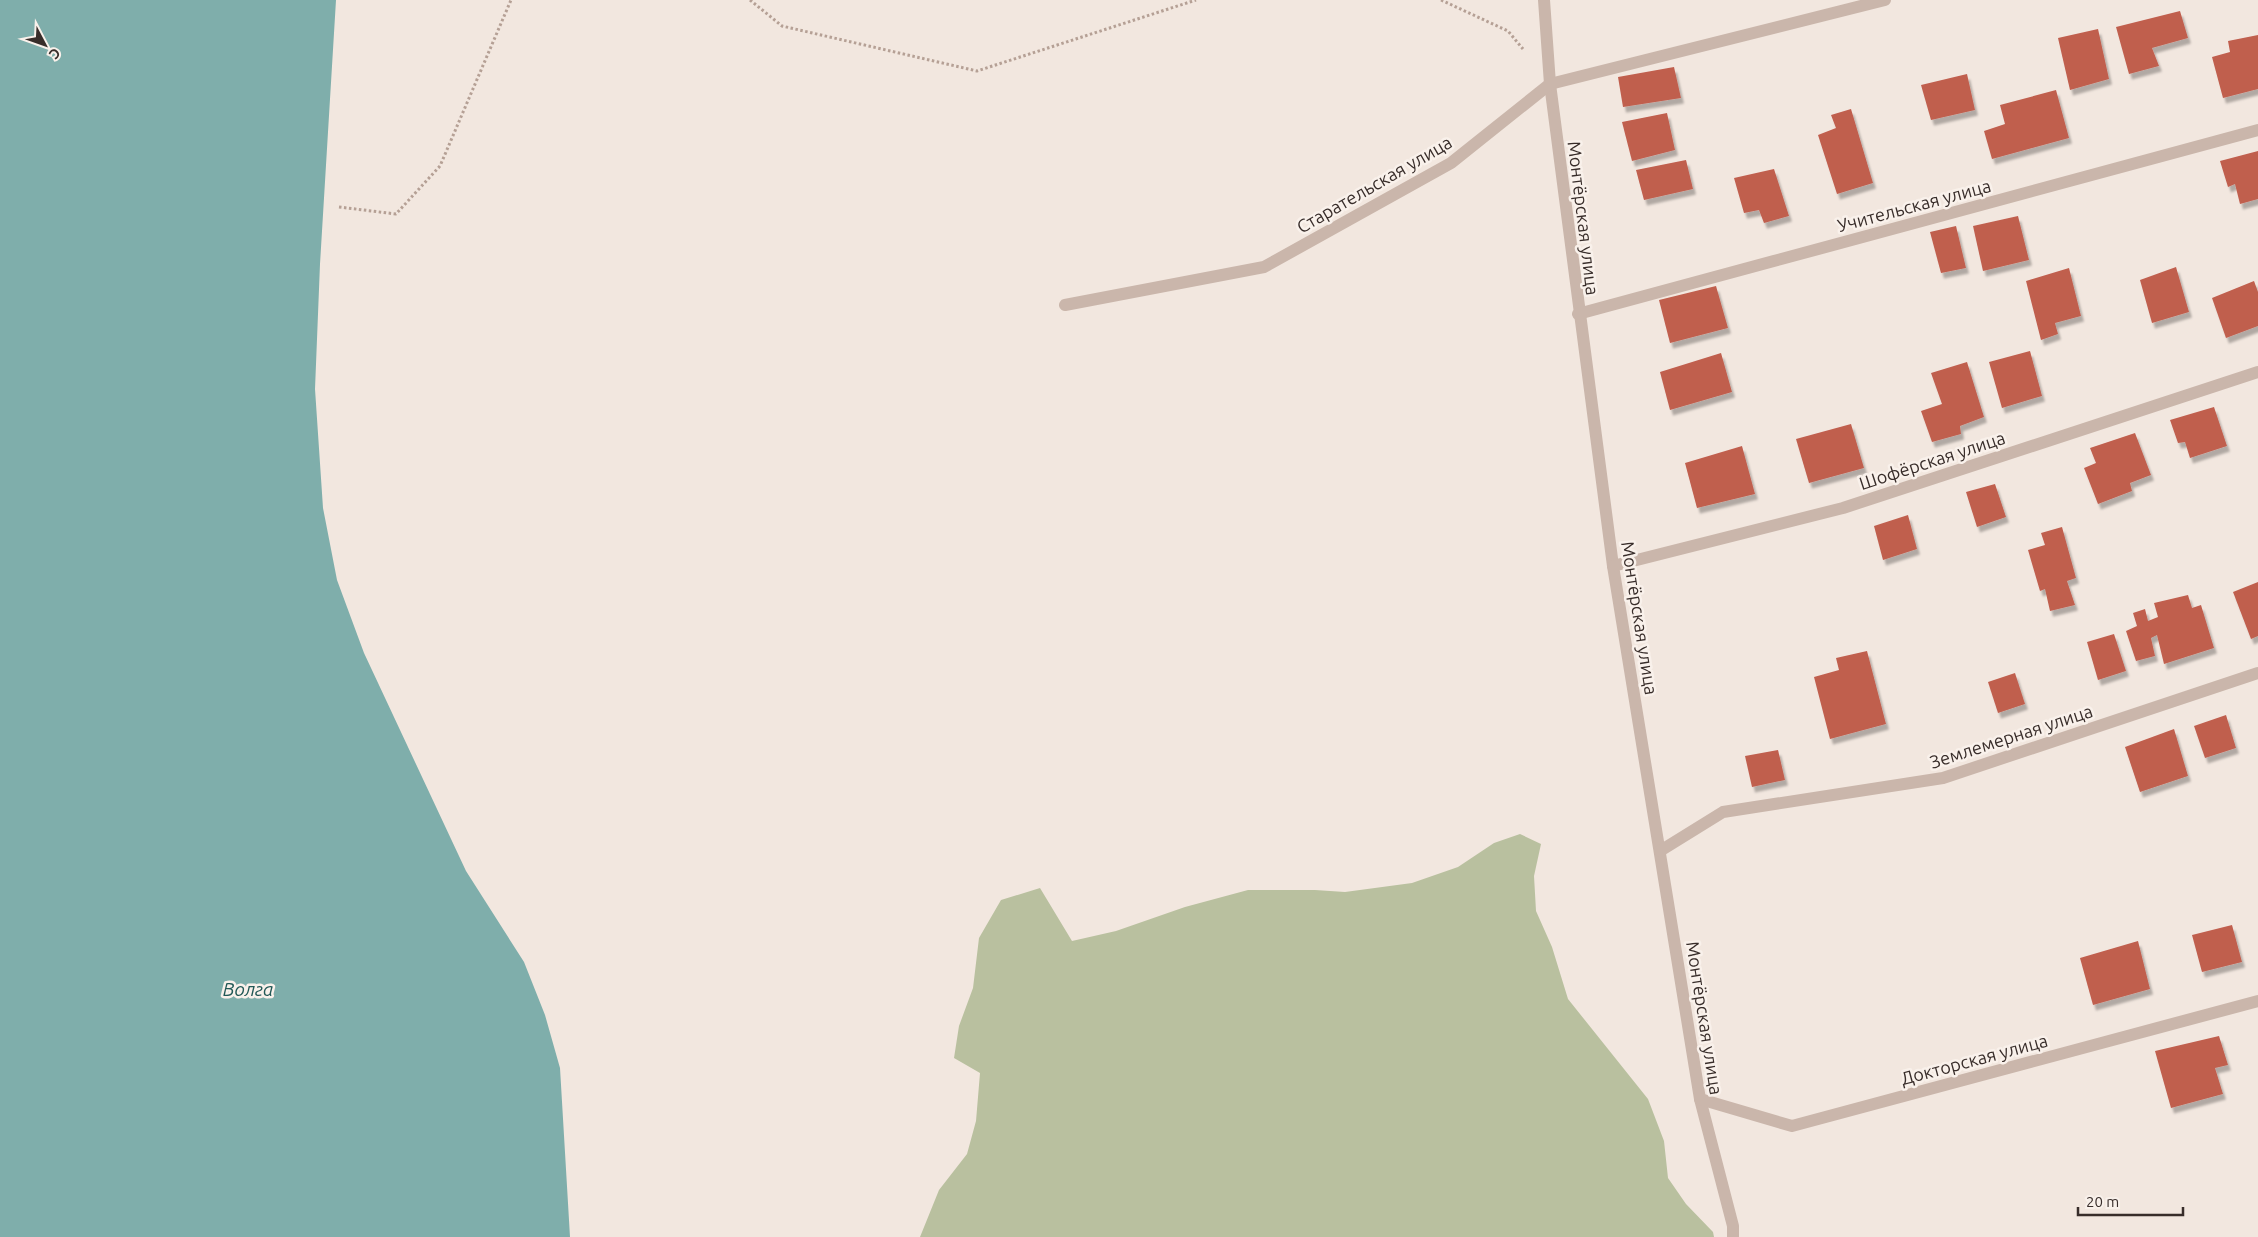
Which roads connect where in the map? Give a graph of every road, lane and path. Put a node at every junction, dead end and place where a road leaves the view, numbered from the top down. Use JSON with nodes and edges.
{"nodes":[{"id":1,"x":511,"y":0,"type":"edge"},
{"id":2,"x":750,"y":0,"type":"edge"},
{"id":3,"x":1196,"y":0,"type":"edge"},
{"id":4,"x":1442,"y":0,"type":"edge"},
{"id":5,"x":1544,"y":0,"type":"edge"},
{"id":6,"x":1885,"y":0,"type":"edge"},
{"id":7,"x":1550,"y":84,"type":"junction"},
{"id":8,"x":2258,"y":130,"type":"edge"},
{"id":9,"x":340,"y":207,"type":"dead end"},
{"id":10,"x":1065,"y":305,"type":"dead end"},
{"id":11,"x":1578,"y":314,"type":"junction"},
{"id":12,"x":2258,"y":372,"type":"edge"},
{"id":13,"x":1613,"y":566,"type":"junction"},
{"id":14,"x":2258,"y":673,"type":"edge"},
{"id":15,"x":1660,"y":851,"type":"junction"},
{"id":16,"x":2258,"y":1001,"type":"edge"},
{"id":17,"x":1700,"y":1099,"type":"junction"},
{"id":18,"x":1733,"y":1237,"type":"edge"}],
"edges":[{"from":1,"to":9,"type":"path"},
{"from":2,"to":3,"type":"path"},
{"from":4,"to":7,"type":"path"},
{"from":5,"to":7,"type":"street","name":"Монтёрская улица"},
{"from":6,"to":7,"type":"street","name":"Старательская улица"},
{"from":7,"to":10,"type":"street","name":"Старательская улица"},
{"from":7,"to":11,"type":"street","name":"Монтёрская улица"},
{"from":8,"to":11,"type":"street","name":"Учительская улица"},
{"from":11,"to":13,"type":"street","name":"Монтёрская улица"},
{"from":12,"to":13,"type":"street","name":"Шофёрская улица"},
{"from":13,"to":15,"type":"street","name":"Монтёрская улица"},
{"from":14,"to":15,"type":"street","name":"Землемерная улица"},
{"from":15,"to":17,"type":"street","name":"Монтёрская улица"},
{"from":16,"to":17,"type":"street","name":"Докторская улица"},
{"from":17,"to":18,"type":"street","name":"Монтёрская улица"}]}
